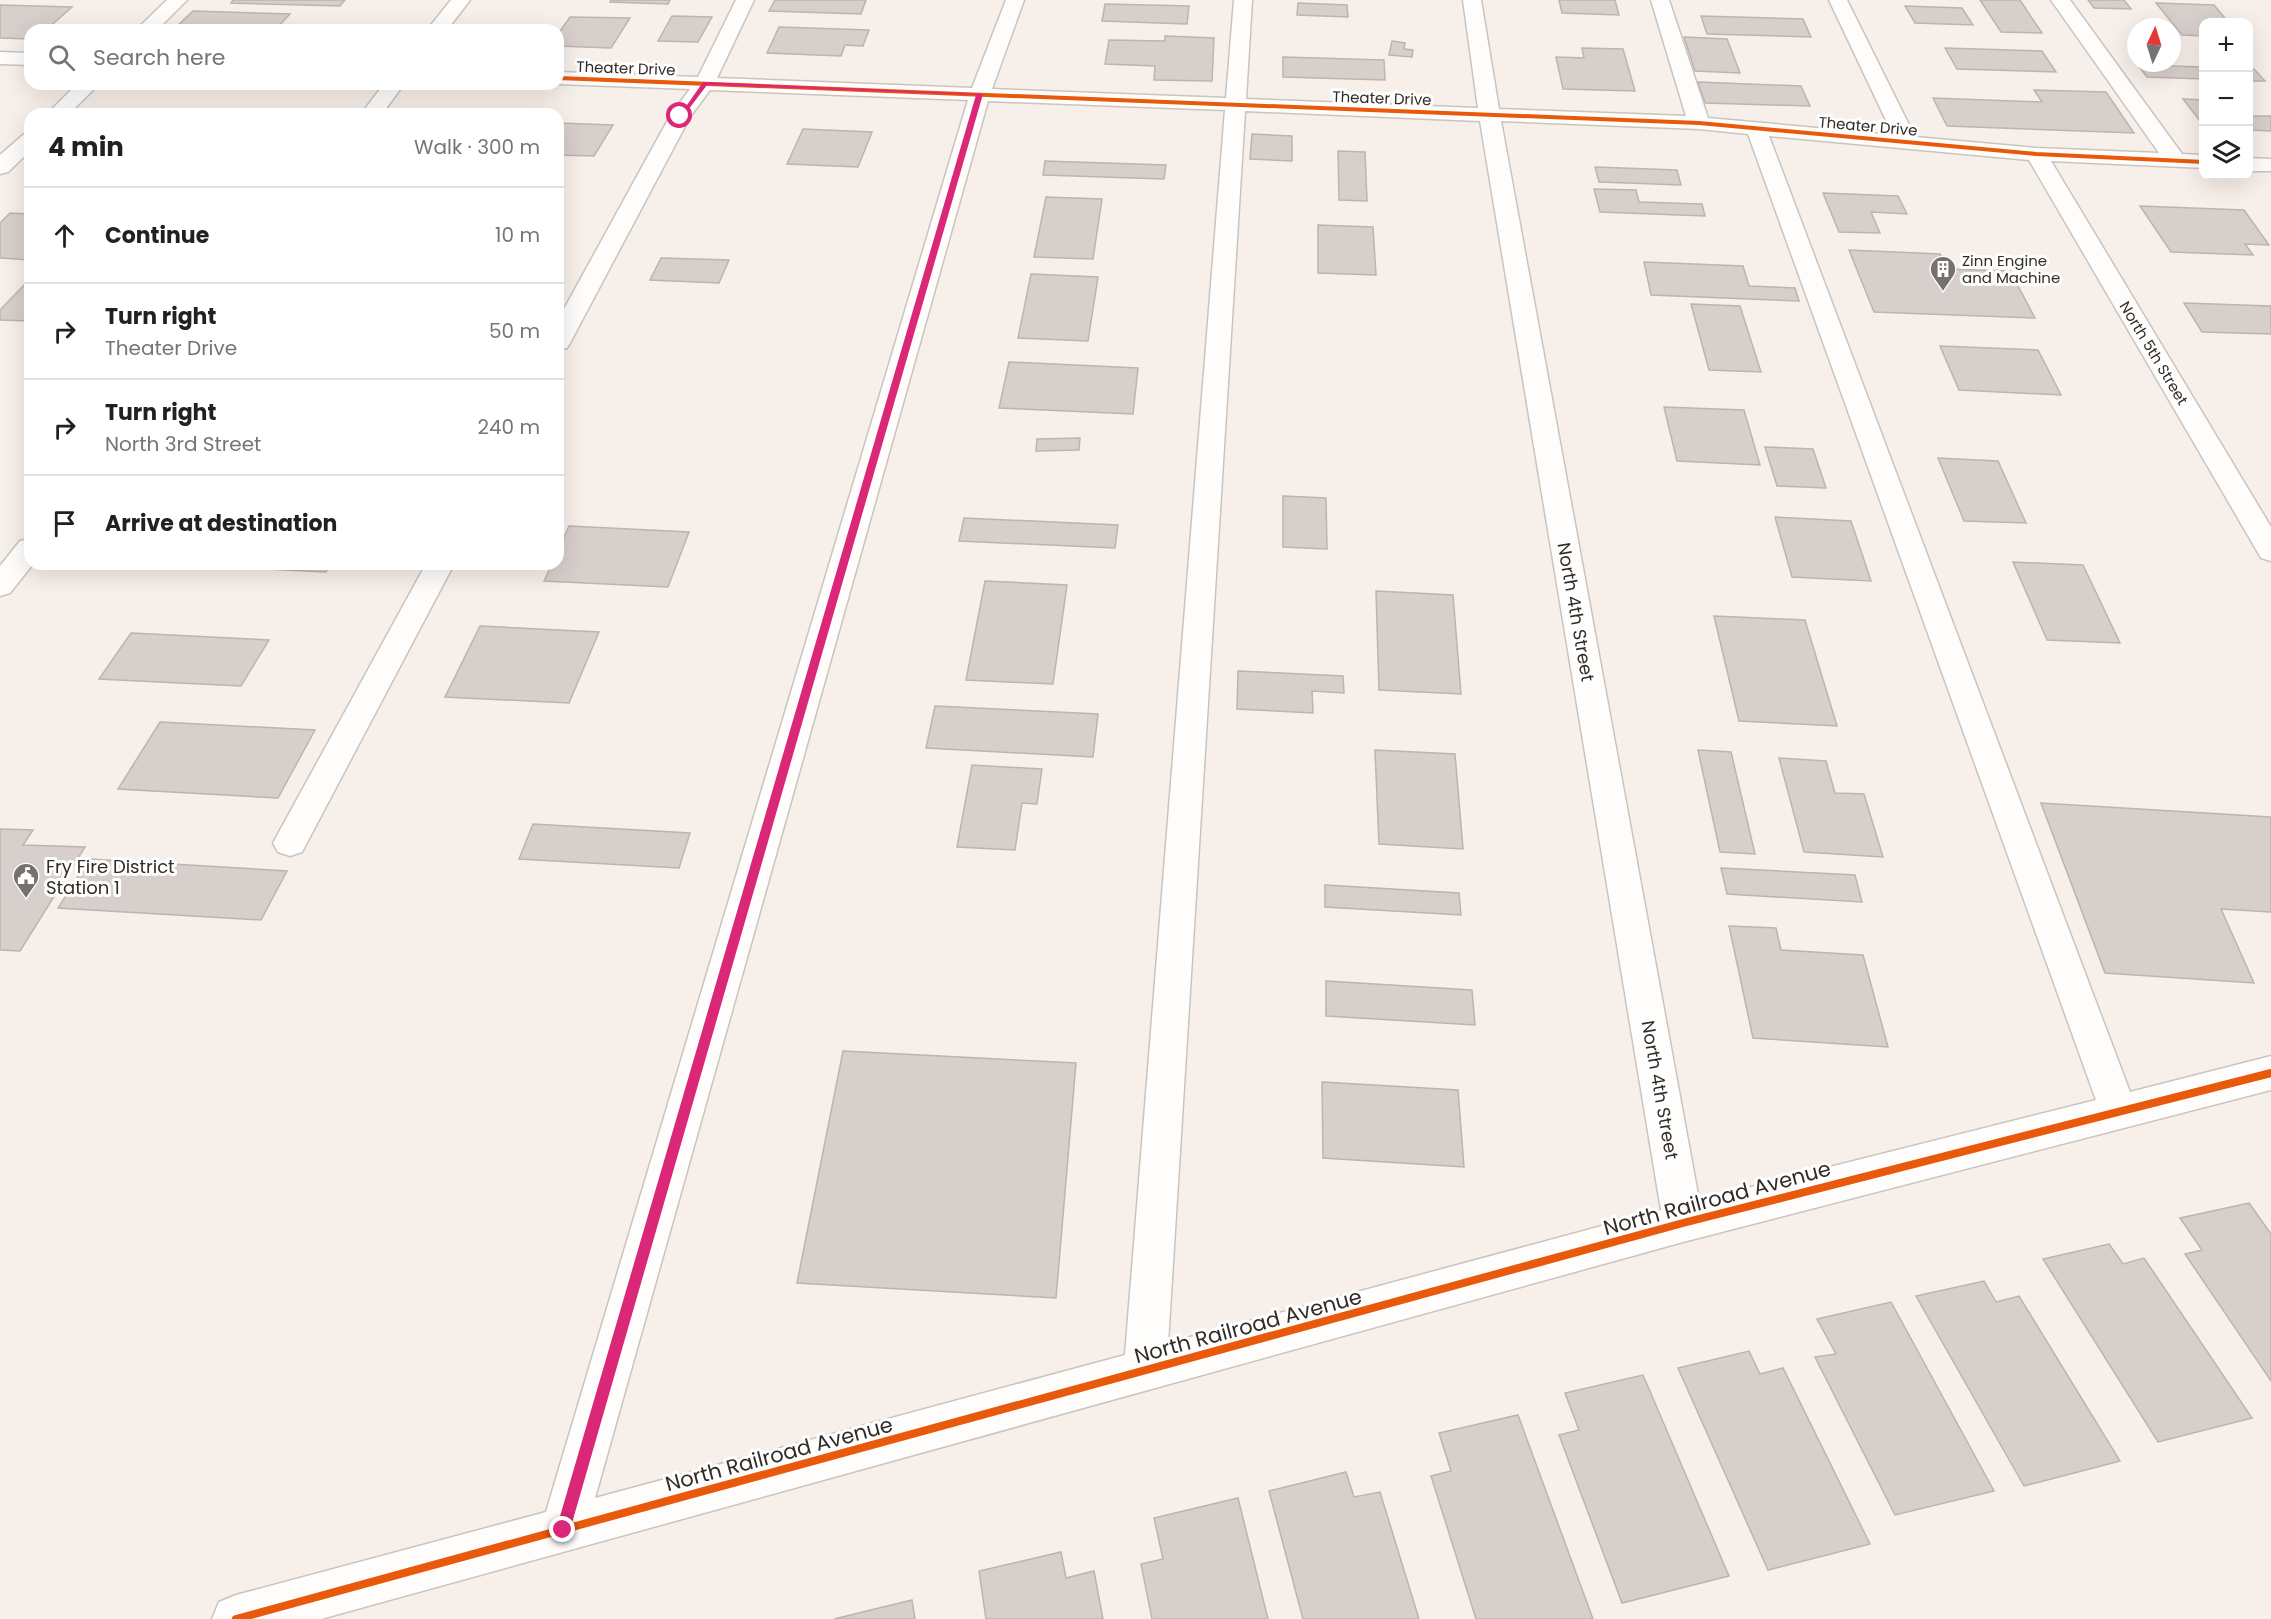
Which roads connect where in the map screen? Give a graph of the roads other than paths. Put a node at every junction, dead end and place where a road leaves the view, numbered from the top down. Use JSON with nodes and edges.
{"nodes":[{"id":1,"x":178,"y":0,"type":"edge"},
{"id":2,"x":461,"y":0,"type":"edge"},
{"id":3,"x":745,"y":0,"type":"edge"},
{"id":4,"x":1015,"y":0,"type":"edge"},
{"id":5,"x":1243,"y":0,"type":"edge"},
{"id":6,"x":1472,"y":0,"type":"edge"},
{"id":7,"x":1660,"y":0,"type":"edge"},
{"id":8,"x":1838,"y":0,"type":"edge"},
{"id":9,"x":2060,"y":0,"type":"edge"},
{"id":10,"x":152,"y":24,"type":"edge"},
{"id":11,"x":442,"y":24,"type":"edge"},
{"id":12,"x":0,"y":58,"type":"edge"},
{"id":13,"x":24,"y":60,"type":"edge"},
{"id":14,"x":564,"y":78,"type":"edge"},
{"id":15,"x":705,"y":83,"type":"junction"},
{"id":16,"x":83,"y":90,"type":"edge"},
{"id":17,"x":389,"y":90,"type":"edge"},
{"id":18,"x":980,"y":94,"type":"junction"},
{"id":19,"x":1237,"y":104,"type":"junction"},
{"id":20,"x":63,"y":108,"type":"edge"},
{"id":21,"x":376,"y":108,"type":"edge"},
{"id":22,"x":1489,"y":114,"type":"junction"},
{"id":23,"x":1699,"y":123,"type":"junction"},
{"id":24,"x":1756,"y":128,"type":"junction"},
{"id":25,"x":1907,"y":141,"type":"junction"},
{"id":26,"x":24,"y":145,"type":"edge"},
{"id":27,"x":2036,"y":154,"type":"junction"},
{"id":28,"x":2175,"y":160,"type":"junction"},
{"id":29,"x":2199,"y":162,"type":"edge"},
{"id":30,"x":2253,"y":164,"type":"edge"},
{"id":31,"x":2271,"y":165,"type":"edge"},
{"id":32,"x":0,"y":167,"type":"edge"},
{"id":33,"x":564,"y":333,"type":"edge"},
{"id":34,"x":2271,"y":551,"type":"edge"},
{"id":35,"x":24,"y":556,"type":"edge"},
{"id":36,"x":437,"y":570,"type":"edge"},
{"id":37,"x":0,"y":586,"type":"edge"},
{"id":38,"x":290,"y":843,"type":"dead end"},
{"id":39,"x":2271,"y":1073,"type":"edge"},
{"id":40,"x":2119,"y":1112,"type":"junction"},
{"id":41,"x":1683,"y":1222,"type":"junction"},
{"id":42,"x":1145,"y":1371,"type":"junction"},
{"id":43,"x":563,"y":1530,"type":"junction"},
{"id":44,"x":236,"y":1619,"type":"edge"}],
"edges":[{"from":1,"to":10,"type":"street"},
{"from":2,"to":11,"type":"street"},
{"from":3,"to":15,"type":"street"},
{"from":4,"to":18,"type":"street"},
{"from":5,"to":19,"type":"street"},
{"from":6,"to":22,"type":"street","name":"North 4th Street"},
{"from":7,"to":23,"type":"street"},
{"from":8,"to":25,"type":"street"},
{"from":9,"to":28,"type":"street"},
{"from":12,"to":13,"type":"street"},
{"from":14,"to":15,"type":"street","name":"Theater Drive"},
{"from":15,"to":18,"type":"street","name":"Theater Drive"},
{"from":15,"to":33,"type":"street"},
{"from":16,"to":20,"type":"street"},
{"from":17,"to":21,"type":"street"},
{"from":18,"to":19,"type":"street","name":"Theater Drive"},
{"from":18,"to":43,"type":"street"},
{"from":19,"to":22,"type":"street","name":"Theater Drive"},
{"from":19,"to":42,"type":"street"},
{"from":22,"to":23,"type":"street","name":"Theater Drive"},
{"from":22,"to":41,"type":"street","name":"North 4th Street"},
{"from":23,"to":24,"type":"street","name":"Theater Drive"},
{"from":24,"to":25,"type":"street","name":"Theater Drive"},
{"from":24,"to":40,"type":"street"},
{"from":25,"to":27,"type":"street","name":"Theater Drive"},
{"from":26,"to":32,"type":"street"},
{"from":27,"to":28,"type":"street","name":"Theater Drive"},
{"from":27,"to":34,"type":"street","name":"North 5th Street"},
{"from":28,"to":29,"type":"street","name":"Theater Drive"},
{"from":30,"to":31,"type":"street"},
{"from":35,"to":37,"type":"street"},
{"from":36,"to":38,"type":"street"},
{"from":39,"to":40,"type":"street","name":"North Railroad Avenue"},
{"from":40,"to":41,"type":"street","name":"North Railroad Avenue"},
{"from":41,"to":42,"type":"street","name":"North Railroad Avenue"},
{"from":42,"to":43,"type":"street","name":"North Railroad Avenue"},
{"from":43,"to":44,"type":"street","name":"North Railroad Avenue"}]}
